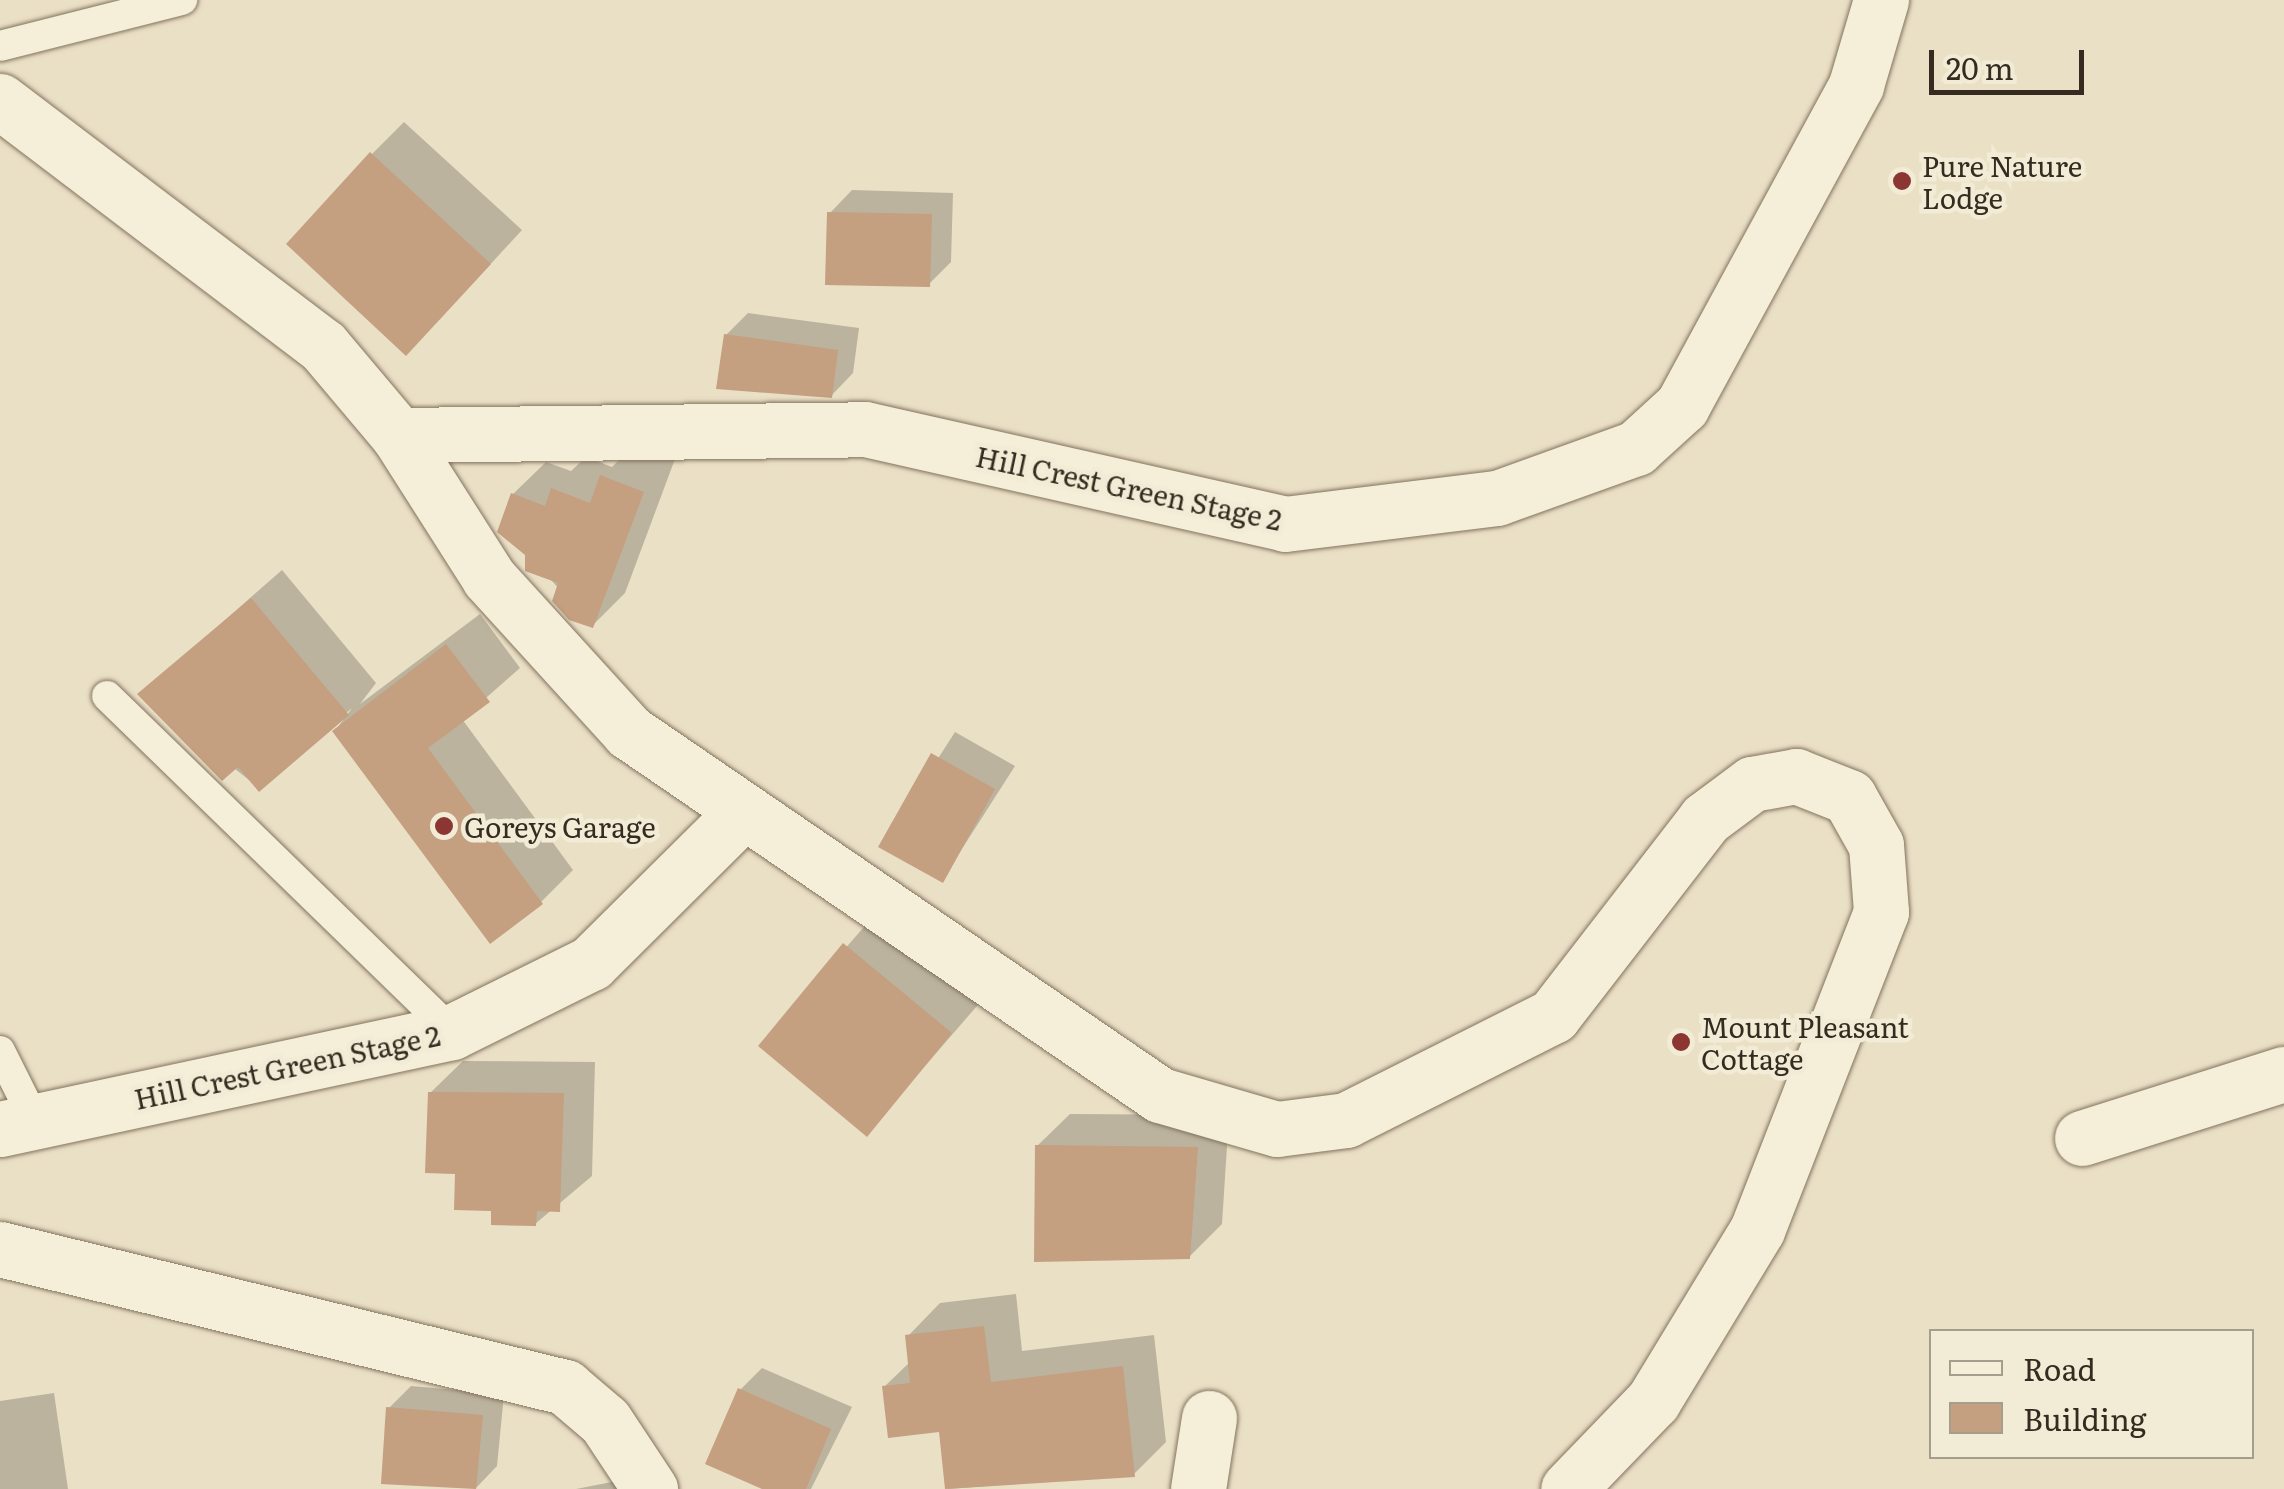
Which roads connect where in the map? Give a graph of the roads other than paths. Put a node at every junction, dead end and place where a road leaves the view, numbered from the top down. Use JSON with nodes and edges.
{"nodes":[{"id":1,"x":182,"y":0,"type":"edge"},
{"id":2,"x":1880,"y":0,"type":"edge"},
{"id":3,"x":0,"y":46,"type":"edge"},
{"id":4,"x":0,"y":101,"type":"edge"},
{"id":5,"x":398,"y":435,"type":"junction"},
{"id":6,"x":107,"y":696,"type":"dead end"},
{"id":7,"x":741,"y":814,"type":"junction"},
{"id":8,"x":452,"y":1032,"type":"junction"},
{"id":9,"x":0,"y":1051,"type":"edge"},
{"id":10,"x":2284,"y":1074,"type":"edge"},
{"id":11,"x":17,"y":1124,"type":"edge"},
{"id":12,"x":2082,"y":1138,"type":"dead end"},
{"id":13,"x":0,"y":1248,"type":"edge"},
{"id":14,"x":1209,"y":1418,"type":"dead end"},
{"id":15,"x":650,"y":1489,"type":"edge"},
{"id":16,"x":1198,"y":1489,"type":"edge"},
{"id":17,"x":1568,"y":1489,"type":"edge"}],
"edges":[{"from":1,"to":3,"type":"lane"},
{"from":2,"to":5,"type":"street","name":"Hill Crest Green Stage 2"},
{"from":4,"to":5,"type":"street"},
{"from":5,"to":7,"type":"street"},
{"from":6,"to":8,"type":"lane"},
{"from":7,"to":8,"type":"street","name":"Hill Crest Green Stage 2"},
{"from":7,"to":17,"type":"street"},
{"from":8,"to":11,"type":"street","name":"Hill Crest Green Stage 2"},
{"from":9,"to":11,"type":"lane"},
{"from":10,"to":12,"type":"street"},
{"from":13,"to":15,"type":"street"},
{"from":14,"to":16,"type":"street"}]}
